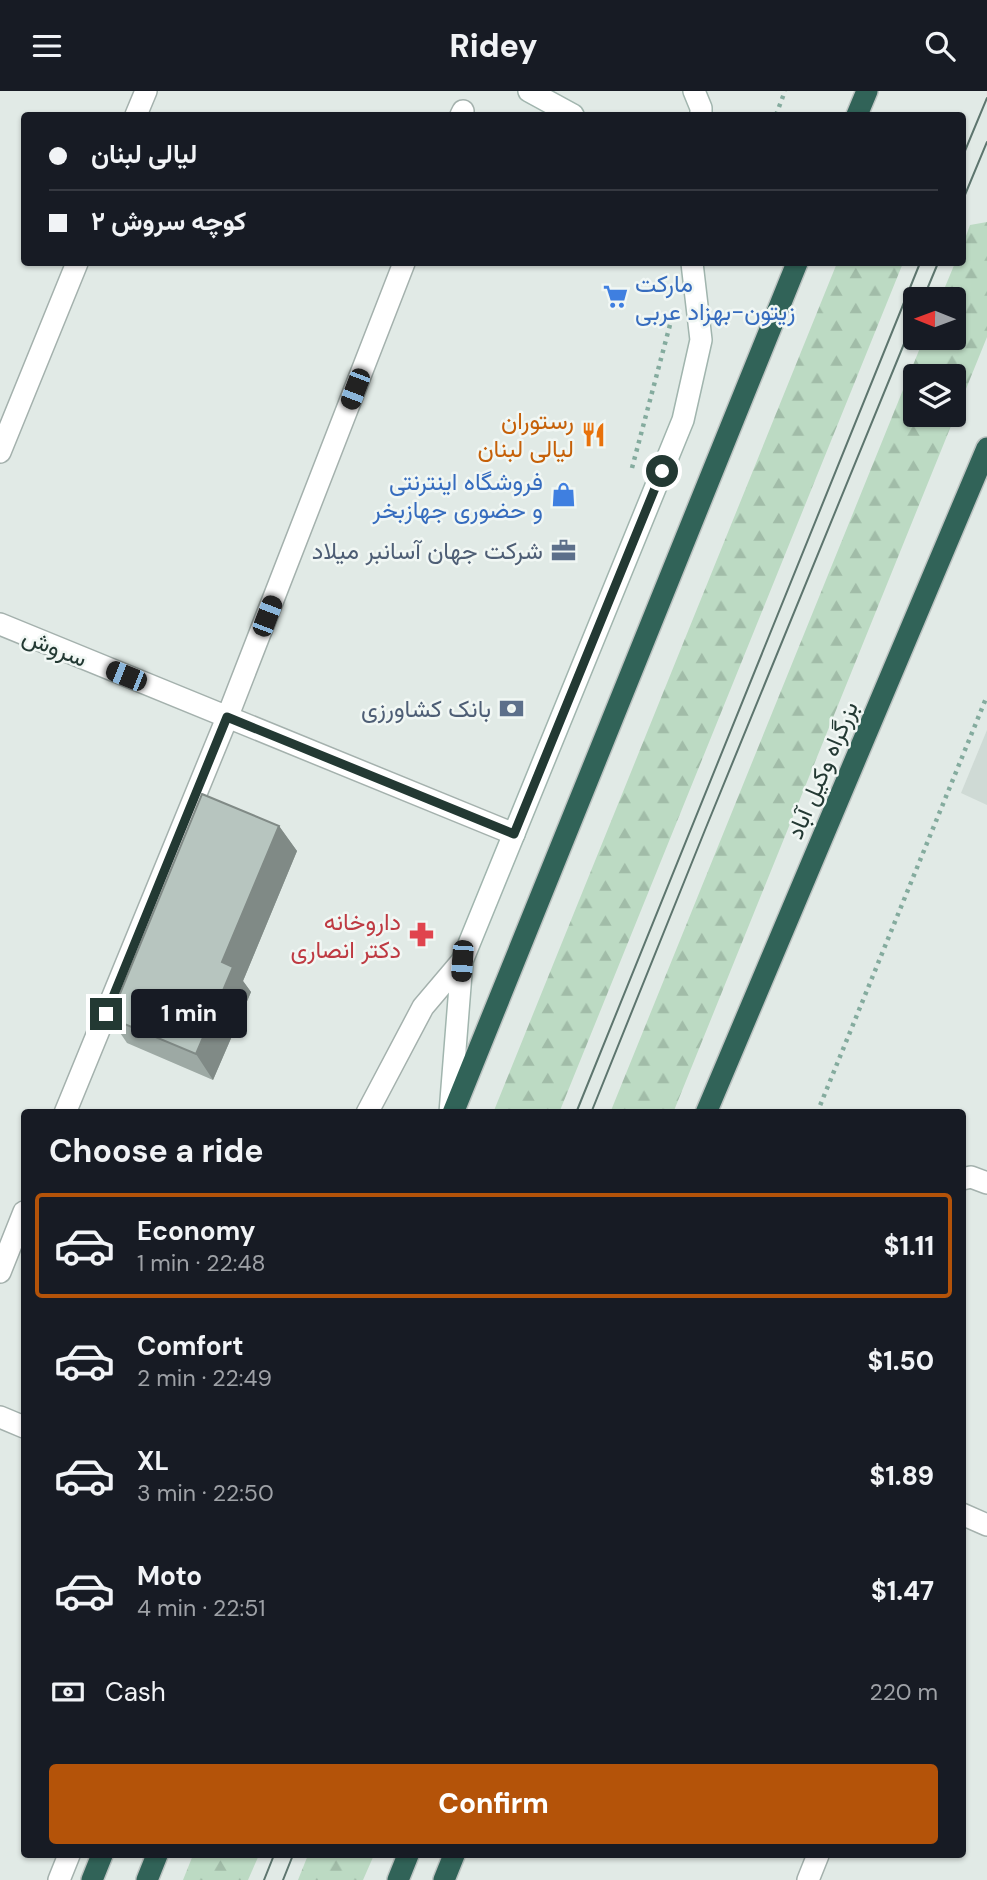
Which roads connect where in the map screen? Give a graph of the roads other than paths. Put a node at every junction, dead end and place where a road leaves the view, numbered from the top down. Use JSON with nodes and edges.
{"nodes":[{"id":1,"x":146,"y":91,"type":"edge"},
{"id":2,"x":529,"y":91,"type":"edge"},
{"id":3,"x":695,"y":91,"type":"edge"},
{"id":4,"x":867,"y":91,"type":"edge"},
{"id":5,"x":137,"y":112,"type":"edge"},
{"id":6,"x":568,"y":112,"type":"edge"},
{"id":7,"x":701,"y":112,"type":"edge"},
{"id":8,"x":858,"y":112,"type":"edge"},
{"id":9,"x":76,"y":266,"type":"edge"},
{"id":10,"x":403,"y":266,"type":"edge"},
{"id":11,"x":692,"y":266,"type":"edge"},
{"id":12,"x":796,"y":266,"type":"edge"},
{"id":13,"x":987,"y":448,"type":"edge"},
{"id":14,"x":0,"y":452,"type":"edge"},
{"id":15,"x":0,"y":625,"type":"edge"},
{"id":16,"x":227,"y":717,"type":"junction"},
{"id":17,"x":514,"y":834,"type":"junction"},
{"id":18,"x":462,"y":961,"type":"junction"},
{"id":19,"x":67,"y":1109,"type":"edge"},
{"id":20,"x":369,"y":1109,"type":"edge"},
{"id":21,"x":451,"y":1109,"type":"edge"},
{"id":22,"x":453,"y":1109,"type":"edge"},
{"id":23,"x":709,"y":1109,"type":"edge"},
{"id":24,"x":966,"y":1178,"type":"edge"},
{"id":25,"x":987,"y":1183,"type":"edge"},
{"id":26,"x":21,"y":1220,"type":"edge"},
{"id":27,"x":0,"y":1272,"type":"edge"},
{"id":28,"x":0,"y":1417,"type":"edge"},
{"id":29,"x":21,"y":1426,"type":"edge"},
{"id":30,"x":966,"y":1516,"type":"edge"},
{"id":31,"x":987,"y":1525,"type":"edge"},
{"id":32,"x":68,"y":1858,"type":"edge"},
{"id":33,"x":101,"y":1858,"type":"edge"},
{"id":34,"x":156,"y":1858,"type":"edge"},
{"id":35,"x":407,"y":1858,"type":"edge"},
{"id":36,"x":453,"y":1858,"type":"edge"},
{"id":37,"x":817,"y":1858,"type":"edge"},
{"id":38,"x":59,"y":1880,"type":"edge"},
{"id":39,"x":92,"y":1880,"type":"edge"},
{"id":40,"x":147,"y":1880,"type":"edge"},
{"id":41,"x":398,"y":1880,"type":"edge"},
{"id":42,"x":444,"y":1880,"type":"edge"},
{"id":43,"x":808,"y":1880,"type":"edge"}],
"edges":[{"from":1,"to":5,"type":"street"},
{"from":2,"to":6,"type":"street"},
{"from":3,"to":7,"type":"street"},
{"from":4,"to":8,"type":"highway"},
{"from":9,"to":14,"type":"street"},
{"from":10,"to":16,"type":"street"},
{"from":11,"to":17,"type":"street"},
{"from":12,"to":22,"type":"highway"},
{"from":13,"to":23,"type":"highway","name":"بزرگراه وکیل آباد"},
{"from":15,"to":16,"type":"street","name":"سروش"},
{"from":16,"to":17,"type":"street","name":"سروش"},
{"from":16,"to":19,"type":"street"},
{"from":17,"to":18,"type":"street"},
{"from":18,"to":20,"type":"street"},
{"from":18,"to":21,"type":"street"},
{"from":24,"to":25,"type":"street"},
{"from":26,"to":27,"type":"street"},
{"from":28,"to":29,"type":"street"},
{"from":30,"to":31,"type":"street"},
{"from":32,"to":38,"type":"street"},
{"from":33,"to":39,"type":"highway"},
{"from":34,"to":40,"type":"highway"},
{"from":35,"to":41,"type":"highway"},
{"from":36,"to":42,"type":"highway"},
{"from":37,"to":43,"type":"street"}]}
